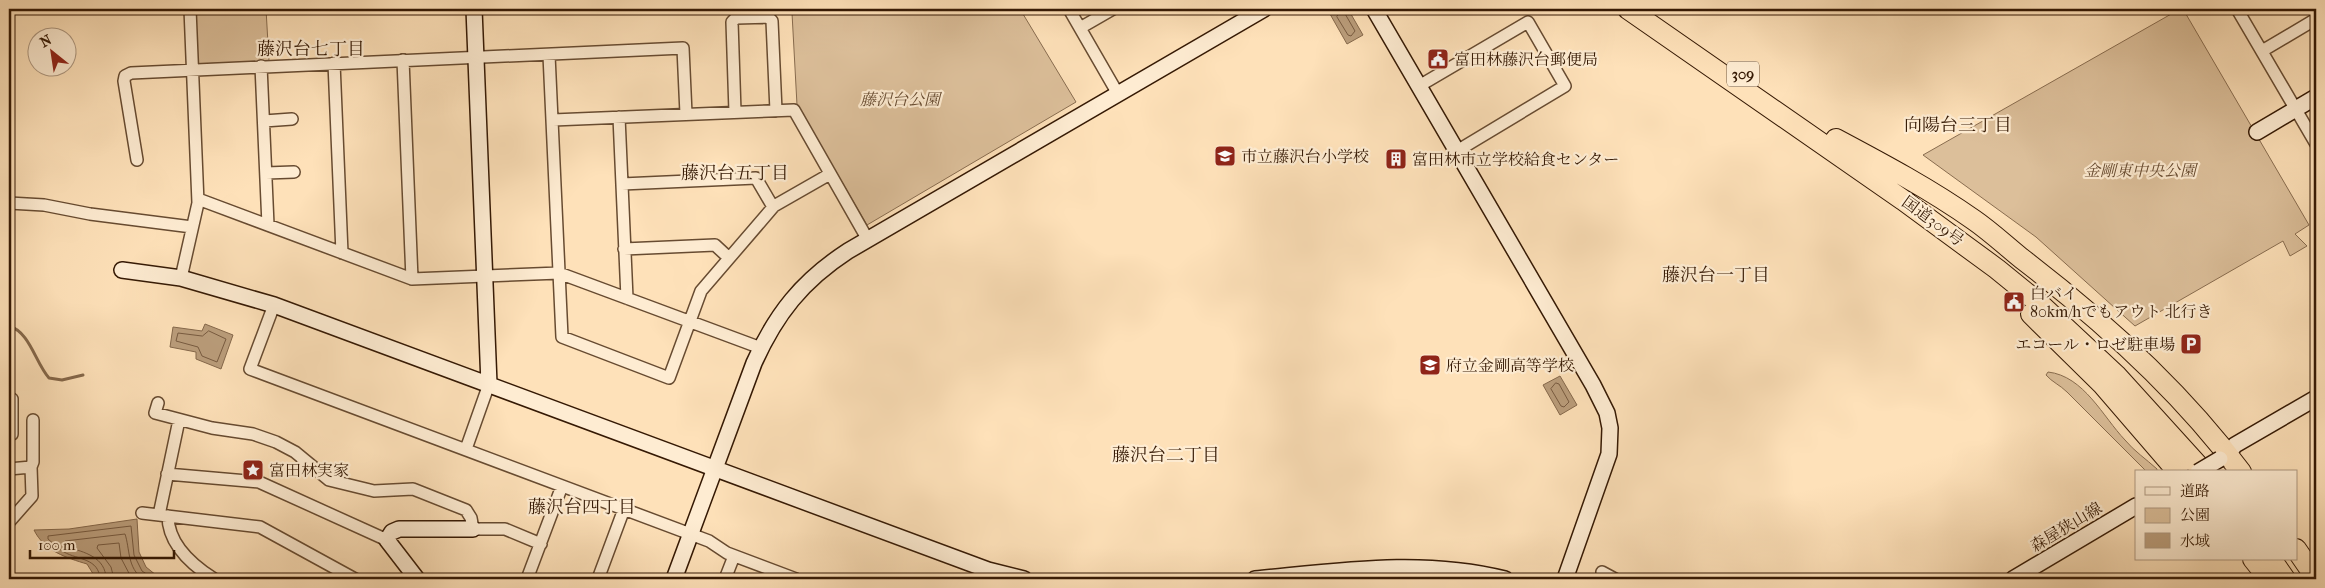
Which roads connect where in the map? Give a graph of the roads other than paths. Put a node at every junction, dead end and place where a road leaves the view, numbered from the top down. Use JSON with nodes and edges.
{"nodes":[{"id":1,"x":190,"y":9,"type":"edge"},
{"id":2,"x":474,"y":9,"type":"edge"},
{"id":3,"x":1069,"y":9,"type":"edge"},
{"id":4,"x":1114,"y":9,"type":"edge"},
{"id":5,"x":1374,"y":9,"type":"edge"},
{"id":6,"x":1628,"y":9,"type":"edge"},
{"id":7,"x":1649,"y":9,"type":"edge"},
{"id":8,"x":2237,"y":9,"type":"edge"},
{"id":9,"x":1259,"y":10,"type":"edge"},
{"id":10,"x":2316,"y":19,"type":"edge"},
{"id":11,"x":1080,"y":28,"type":"junction"},
{"id":12,"x":2262,"y":51,"type":"junction"},
{"id":13,"x":550,"y":55,"type":"junction"},
{"id":14,"x":476,"y":57,"type":"junction"},
{"id":15,"x":402,"y":60,"type":"junction"},
{"id":16,"x":334,"y":63,"type":"junction"},
{"id":17,"x":261,"y":66,"type":"junction"},
{"id":18,"x":192,"y":70,"type":"junction"},
{"id":19,"x":1419,"y":86,"type":"junction"},
{"id":20,"x":1118,"y":94,"type":"junction"},
{"id":21,"x":2316,"y":97,"type":"edge"},
{"id":22,"x":2296,"y":109,"type":"junction"},
{"id":23,"x":776,"y":110,"type":"junction"},
{"id":24,"x":735,"y":112,"type":"junction"},
{"id":25,"x":686,"y":114,"type":"junction"},
{"id":26,"x":618,"y":117,"type":"junction"},
{"id":27,"x":292,"y":119,"type":"dead end"},
{"id":28,"x":553,"y":120,"type":"junction"},
{"id":29,"x":264,"y":121,"type":"junction"},
{"id":30,"x":1794,"y":124,"type":"junction"},
{"id":31,"x":2257,"y":132,"type":"dead end"},
{"id":32,"x":2316,"y":144,"type":"edge"},
{"id":33,"x":1457,"y":151,"type":"junction"},
{"id":34,"x":137,"y":160,"type":"dead end"},
{"id":35,"x":294,"y":172,"type":"dead end"},
{"id":36,"x":266,"y":173,"type":"junction"},
{"id":37,"x":830,"y":174,"type":"junction"},
{"id":38,"x":622,"y":184,"type":"junction"},
{"id":39,"x":198,"y":199,"type":"junction"},
{"id":40,"x":9,"y":203,"type":"edge"},
{"id":41,"x":774,"y":207,"type":"junction"},
{"id":42,"x":268,"y":225,"type":"junction"},
{"id":43,"x":192,"y":227,"type":"junction"},
{"id":44,"x":868,"y":240,"type":"junction"},
{"id":45,"x":624,"y":249,"type":"junction"},
{"id":46,"x":342,"y":253,"type":"junction"},
{"id":47,"x":729,"y":258,"type":"junction"},
{"id":48,"x":122,"y":270,"type":"dead end"},
{"id":49,"x":559,"y":273,"type":"junction"},
{"id":50,"x":485,"y":276,"type":"junction"},
{"id":51,"x":181,"y":278,"type":"junction"},
{"id":52,"x":412,"y":278,"type":"junction"},
{"id":53,"x":627,"y":298,"type":"junction"},
{"id":54,"x":274,"y":305,"type":"junction"},
{"id":55,"x":690,"y":322,"type":"junction"},
{"id":56,"x":761,"y":348,"type":"junction"},
{"id":57,"x":489,"y":384,"type":"junction"},
{"id":58,"x":2316,"y":398,"type":"edge"},
{"id":59,"x":9,"y":400,"type":"edge"},
{"id":60,"x":158,"y":403,"type":"dead end"},
{"id":61,"x":2316,"y":406,"type":"edge"},
{"id":62,"x":33,"y":420,"type":"dead end"},
{"id":63,"x":178,"y":420,"type":"junction"},
{"id":64,"x":9,"y":435,"type":"edge"},
{"id":65,"x":466,"y":449,"type":"junction"},
{"id":66,"x":2222,"y":462,"type":"edge"},
{"id":67,"x":31,"y":467,"type":"junction"},
{"id":68,"x":9,"y":469,"type":"edge"},
{"id":69,"x":715,"y":469,"type":"junction"},
{"id":70,"x":2176,"y":470,"type":"edge"},
{"id":71,"x":2202,"y":470,"type":"edge"},
{"id":72,"x":2203,"y":470,"type":"edge"},
{"id":73,"x":2237,"y":470,"type":"edge"},
{"id":74,"x":167,"y":474,"type":"junction"},
{"id":75,"x":562,"y":486,"type":"junction"},
{"id":76,"x":2135,"y":507,"type":"edge"},
{"id":77,"x":624,"y":509,"type":"junction"},
{"id":78,"x":142,"y":513,"type":"dead end"},
{"id":79,"x":164,"y":515,"type":"junction"},
{"id":80,"x":10,"y":519,"type":"edge"},
{"id":81,"x":473,"y":529,"type":"junction"},
{"id":82,"x":691,"y":534,"type":"junction"},
{"id":83,"x":387,"y":540,"type":"junction"},
{"id":84,"x":541,"y":544,"type":"junction"},
{"id":85,"x":2298,"y":552,"type":"edge"},
{"id":86,"x":734,"y":556,"type":"junction"},
{"id":87,"x":2254,"y":560,"type":"edge"},
{"id":88,"x":2272,"y":560,"type":"edge"},
{"id":89,"x":2285,"y":560,"type":"edge"},
{"id":90,"x":1602,"y":572,"type":"dead end"},
{"id":91,"x":1414,"y":573,"type":"edge"},
{"id":92,"x":773,"y":575,"type":"edge"},
{"id":93,"x":2316,"y":578,"type":"edge"},
{"id":94,"x":214,"y":579,"type":"edge"},
{"id":95,"x":354,"y":579,"type":"edge"},
{"id":96,"x":417,"y":579,"type":"edge"},
{"id":97,"x":527,"y":579,"type":"edge"},
{"id":98,"x":598,"y":579,"type":"edge"},
{"id":99,"x":674,"y":579,"type":"edge"},
{"id":100,"x":725,"y":579,"type":"edge"},
{"id":101,"x":796,"y":579,"type":"edge"},
{"id":102,"x":1024,"y":579,"type":"edge"},
{"id":103,"x":1255,"y":579,"type":"edge"},
{"id":104,"x":1505,"y":579,"type":"edge"},
{"id":105,"x":1565,"y":579,"type":"edge"},
{"id":106,"x":1615,"y":579,"type":"edge"},
{"id":107,"x":2013,"y":579,"type":"edge"},
{"id":108,"x":2269,"y":579,"type":"edge"},
{"id":109,"x":2285,"y":579,"type":"edge"},
{"id":110,"x":2299,"y":579,"type":"edge"}],
"edges":[{"from":1,"to":18,"type":"street"},
{"from":2,"to":14,"type":"street"},
{"from":3,"to":11,"type":"street"},
{"from":4,"to":11,"type":"street"},
{"from":5,"to":19,"type":"street"},
{"from":6,"to":30,"type":"highway","name":"国道309号","number":"309"},
{"from":7,"to":66,"type":"highway","number":"309"},
{"from":8,"to":12,"type":"street"},
{"from":9,"to":20,"type":"street"},
{"from":10,"to":12,"type":"street"},
{"from":11,"to":20,"type":"street"},
{"from":12,"to":22,"type":"street"},
{"from":13,"to":14,"type":"street"},
{"from":13,"to":25,"type":"street"},
{"from":13,"to":28,"type":"street"},
{"from":14,"to":15,"type":"street"},
{"from":14,"to":50,"type":"street"},
{"from":15,"to":16,"type":"street"},
{"from":15,"to":52,"type":"street"},
{"from":16,"to":17,"type":"street"},
{"from":16,"to":46,"type":"street"},
{"from":17,"to":18,"type":"street"},
{"from":17,"to":29,"type":"street"},
{"from":18,"to":34,"type":"street"},
{"from":18,"to":39,"type":"street"},
{"from":19,"to":33,"type":"street"},
{"from":19,"to":33,"type":"street"},
{"from":20,"to":44,"type":"street"},
{"from":21,"to":22,"type":"street"},
{"from":22,"to":31,"type":"street"},
{"from":22,"to":32,"type":"street"},
{"from":23,"to":24,"type":"street"},
{"from":23,"to":24,"type":"street"},
{"from":23,"to":37,"type":"street"},
{"from":24,"to":25,"type":"street"},
{"from":25,"to":26,"type":"street"},
{"from":26,"to":28,"type":"street"},
{"from":26,"to":38,"type":"street"},
{"from":27,"to":29,"type":"street"},
{"from":28,"to":49,"type":"street"},
{"from":29,"to":36,"type":"street"},
{"from":30,"to":70,"type":"highway","number":"309"},
{"from":30,"to":71,"type":"highway","name":"国道309号","number":"309"},
{"from":33,"to":105,"type":"street"},
{"from":35,"to":36,"type":"street"},
{"from":36,"to":42,"type":"street"},
{"from":37,"to":41,"type":"street"},
{"from":37,"to":44,"type":"street"},
{"from":38,"to":41,"type":"street"},
{"from":38,"to":45,"type":"street"},
{"from":39,"to":42,"type":"street"},
{"from":39,"to":43,"type":"street"},
{"from":40,"to":43,"type":"street"},
{"from":41,"to":47,"type":"street"},
{"from":42,"to":46,"type":"street"},
{"from":43,"to":51,"type":"street"},
{"from":44,"to":56,"type":"street"},
{"from":45,"to":47,"type":"street"},
{"from":45,"to":53,"type":"street"},
{"from":46,"to":52,"type":"street"},
{"from":47,"to":55,"type":"street"},
{"from":48,"to":51,"type":"street"},
{"from":49,"to":50,"type":"street"},
{"from":49,"to":53,"type":"street"},
{"from":49,"to":55,"type":"street"},
{"from":50,"to":52,"type":"street"},
{"from":50,"to":57,"type":"street"},
{"from":51,"to":54,"type":"street"},
{"from":53,"to":55,"type":"street"},
{"from":54,"to":57,"type":"street"},
{"from":54,"to":65,"type":"street"},
{"from":55,"to":56,"type":"street"},
{"from":56,"to":69,"type":"street"},
{"from":57,"to":65,"type":"street"},
{"from":57,"to":69,"type":"street"},
{"from":58,"to":66,"type":"street"},
{"from":59,"to":64,"type":"street"},
{"from":60,"to":63,"type":"street"},
{"from":61,"to":66,"type":"street"},
{"from":62,"to":67,"type":"street"},
{"from":63,"to":74,"type":"street"},
{"from":63,"to":81,"type":"street"},
{"from":65,"to":75,"type":"street"},
{"from":66,"to":72,"type":"street","bridge":true},
{"from":66,"to":73,"type":"highway"},
{"from":67,"to":68,"type":"street"},
{"from":67,"to":80,"type":"street"},
{"from":69,"to":82,"type":"street"},
{"from":69,"to":102,"type":"street"},
{"from":74,"to":79,"type":"street"},
{"from":74,"to":83,"type":"street"},
{"from":75,"to":77,"type":"street"},
{"from":75,"to":84,"type":"street"},
{"from":76,"to":107,"type":"street","name":"森屋狭山線"},
{"from":77,"to":82,"type":"street"},
{"from":77,"to":98,"type":"street"},
{"from":78,"to":79,"type":"street"},
{"from":79,"to":94,"type":"street"},
{"from":79,"to":95,"type":"street"},
{"from":81,"to":83,"type":"street"},
{"from":81,"to":84,"type":"street"},
{"from":82,"to":86,"type":"street"},
{"from":82,"to":99,"type":"street"},
{"from":83,"to":96,"type":"street"},
{"from":84,"to":97,"type":"street"},
{"from":85,"to":93,"type":"highway"},
{"from":86,"to":92,"type":"street"},
{"from":86,"to":100,"type":"street"},
{"from":87,"to":108,"type":"highway"},
{"from":88,"to":109,"type":"highway"},
{"from":89,"to":110,"type":"highway"},
{"from":90,"to":106,"type":"street"},
{"from":91,"to":103,"type":"street"},
{"from":91,"to":104,"type":"street"},
{"from":92,"to":101,"type":"street"}]}
